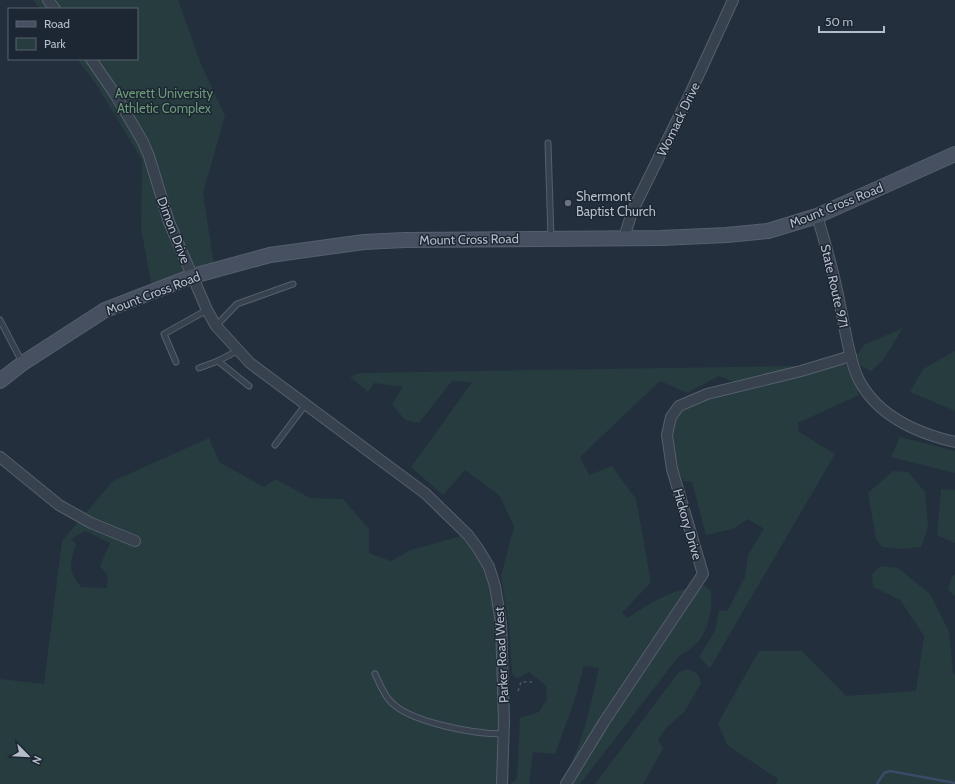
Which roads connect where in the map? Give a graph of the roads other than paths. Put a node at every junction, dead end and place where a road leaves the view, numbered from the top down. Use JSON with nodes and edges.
{"nodes":[{"id":1,"x":48,"y":0,"type":"edge"},
{"id":2,"x":733,"y":0,"type":"edge"},
{"id":3,"x":54,"y":8,"type":"edge"},
{"id":4,"x":92,"y":60,"type":"edge"},
{"id":5,"x":548,"y":143,"type":"dead end"},
{"id":6,"x":955,"y":154,"type":"edge"},
{"id":7,"x":817,"y":216,"type":"junction"},
{"id":8,"x":551,"y":238,"type":"junction"},
{"id":9,"x":624,"y":238,"type":"junction"},
{"id":10,"x":193,"y":276,"type":"junction"},
{"id":11,"x":293,"y":284,"type":"dead end"},
{"id":12,"x":207,"y":310,"type":"junction"},
{"id":13,"x":0,"y":320,"type":"edge"},
{"id":14,"x":216,"y":326,"type":"junction"},
{"id":15,"x":239,"y":350,"type":"junction"},
{"id":16,"x":851,"y":356,"type":"junction"},
{"id":17,"x":176,"y":362,"type":"dead end"},
{"id":18,"x":218,"y":362,"type":"junction"},
{"id":19,"x":23,"y":363,"type":"junction"},
{"id":20,"x":199,"y":368,"type":"dead end"},
{"id":21,"x":0,"y":381,"type":"edge"},
{"id":22,"x":249,"y":386,"type":"dead end"},
{"id":23,"x":306,"y":404,"type":"junction"},
{"id":24,"x":318,"y":413,"type":"joint"},
{"id":25,"x":955,"y":442,"type":"edge"},
{"id":26,"x":275,"y":445,"type":"dead end"},
{"id":27,"x":0,"y":457,"type":"edge"},
{"id":28,"x":135,"y":542,"type":"dead end"},
{"id":29,"x":375,"y":674,"type":"dead end"},
{"id":30,"x":503,"y":734,"type":"junction"},
{"id":31,"x":502,"y":784,"type":"edge"},
{"id":32,"x":566,"y":784,"type":"edge"}],
"edges":[{"from":1,"to":3,"type":"street"},
{"from":2,"to":9,"type":"street","name":"Womack Drive"},
{"from":4,"to":10,"type":"street","name":"Dimon Drive"},
{"from":5,"to":8,"type":"lane"},
{"from":6,"to":7,"type":"main road","name":"Mount Cross Road"},
{"from":7,"to":9,"type":"main road","name":"Mount Cross Road"},
{"from":7,"to":16,"type":"street","name":"State Route 971"},
{"from":8,"to":9,"type":"main road","name":"Mount Cross Road"},
{"from":8,"to":10,"type":"main road","name":"Mount Cross Road"},
{"from":10,"to":12,"type":"street","name":"Dimon Drive"},
{"from":10,"to":19,"type":"main road","name":"Mount Cross Road"},
{"from":11,"to":14,"type":"lane"},
{"from":12,"to":14,"type":"street","name":"Dimon Drive"},
{"from":12,"to":17,"type":"lane"},
{"from":13,"to":19,"type":"lane"},
{"from":14,"to":15,"type":"street","name":"Dimon Drive"},
{"from":15,"to":18,"type":"lane"},
{"from":15,"to":23,"type":"street","name":"Dimon Drive"},
{"from":16,"to":25,"type":"street","name":"State Route 971"},
{"from":16,"to":32,"type":"street","name":"Hickory Drive"},
{"from":18,"to":20,"type":"lane"},
{"from":18,"to":22,"type":"lane"},
{"from":19,"to":21,"type":"main road","name":"Mount Cross Road"},
{"from":23,"to":24,"type":"street","name":"Dimon Drive"},
{"from":23,"to":26,"type":"lane"},
{"from":24,"to":30,"type":"street","name":"Parker Road West"},
{"from":27,"to":28,"type":"street"},
{"from":29,"to":30,"type":"lane"},
{"from":30,"to":31,"type":"street","name":"Parker Road West"}]}
